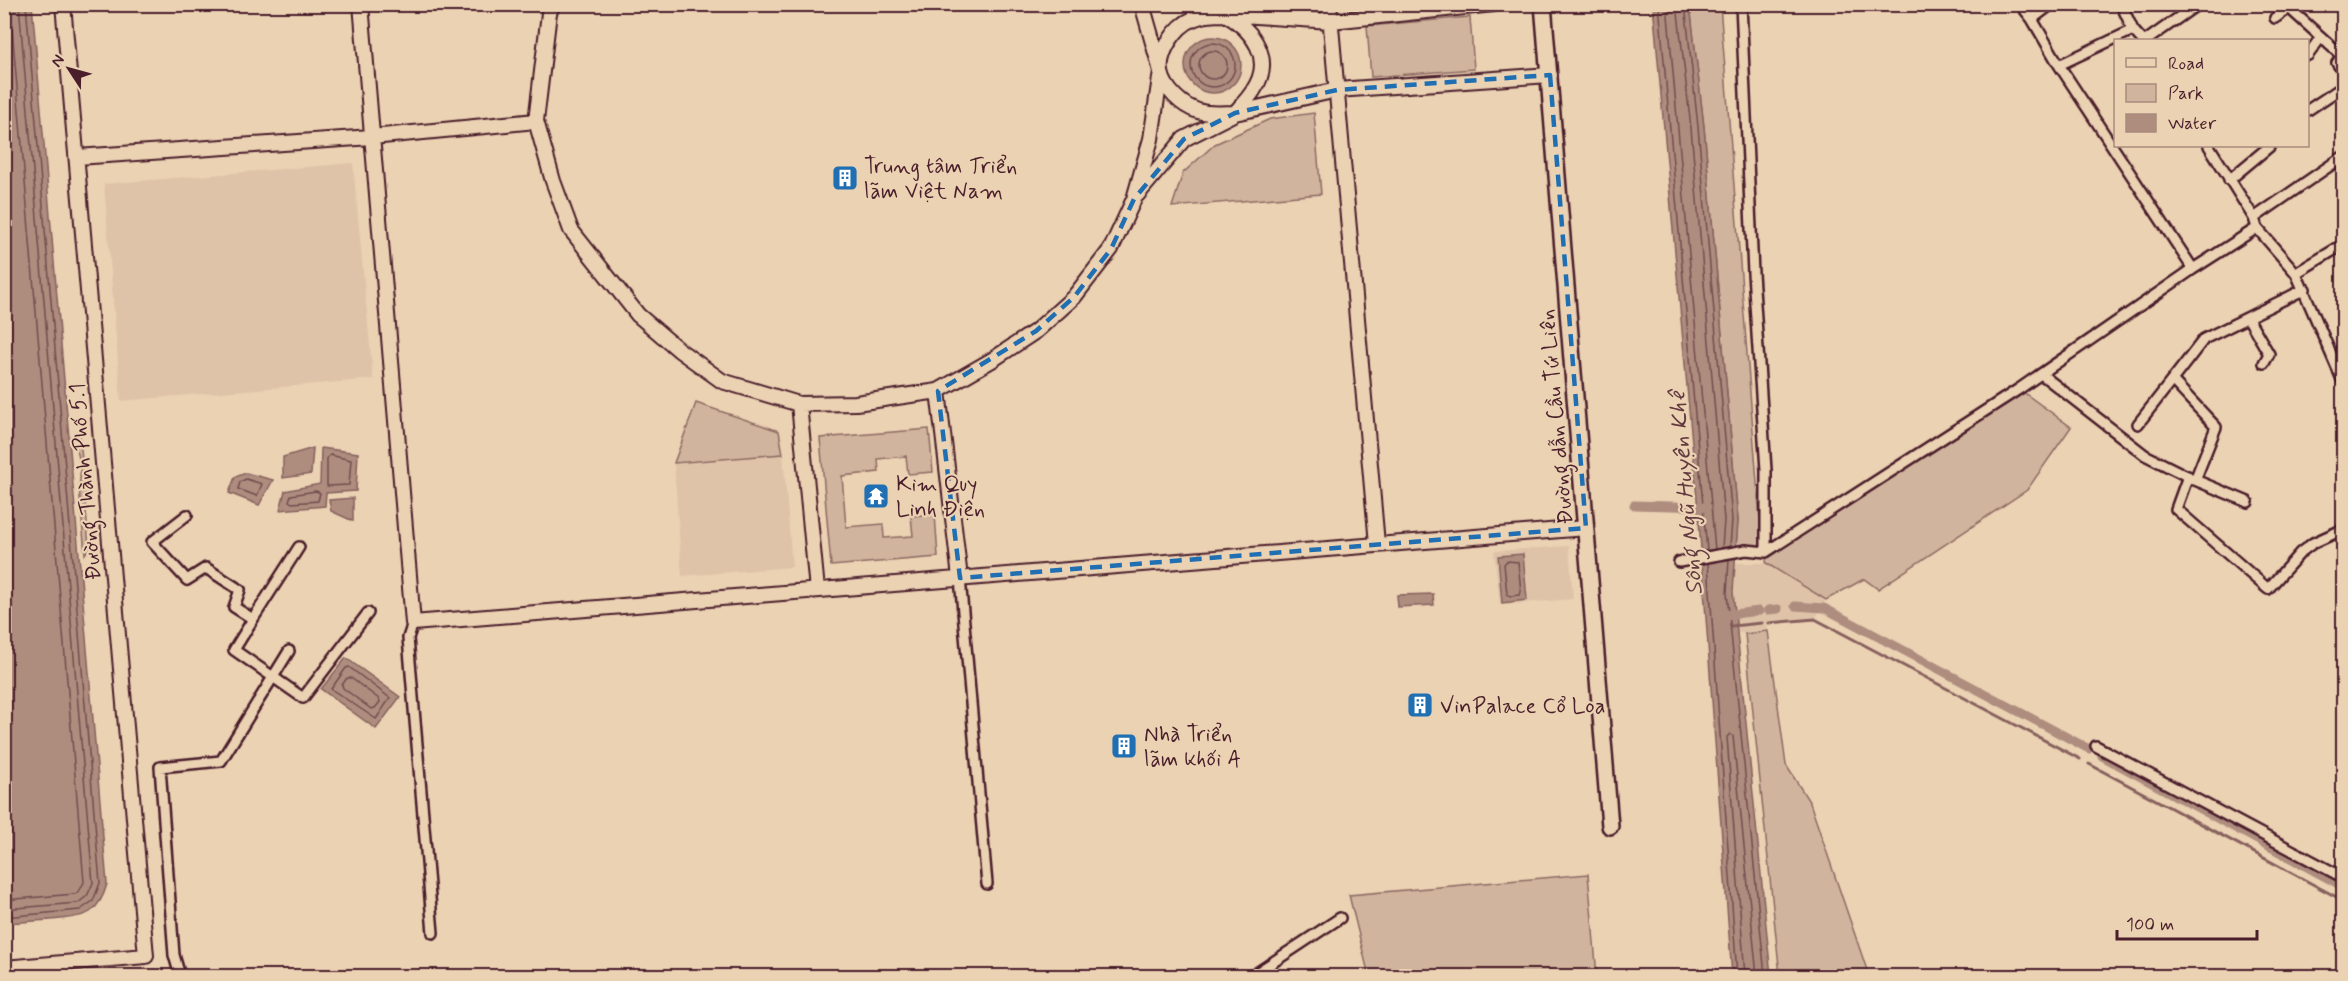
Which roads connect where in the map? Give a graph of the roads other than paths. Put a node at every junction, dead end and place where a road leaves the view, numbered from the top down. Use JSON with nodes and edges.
{"nodes":[{"id":1,"x":63,"y":4,"type":"edge"},
{"id":2,"x":361,"y":4,"type":"edge"},
{"id":3,"x":553,"y":4,"type":"edge"},
{"id":4,"x":1142,"y":4,"type":"edge"},
{"id":5,"x":1200,"y":4,"type":"edge"},
{"id":6,"x":1329,"y":4,"type":"edge"},
{"id":7,"x":1494,"y":4,"type":"edge"},
{"id":8,"x":1543,"y":4,"type":"edge"},
{"id":9,"x":1741,"y":4,"type":"edge"},
{"id":10,"x":2020,"y":4,"type":"edge"},
{"id":11,"x":2052,"y":4,"type":"edge"},
{"id":12,"x":2121,"y":4,"type":"edge"},
{"id":13,"x":2198,"y":4,"type":"edge"},
{"id":14,"x":1225,"y":14,"type":"junction"},
{"id":15,"x":2275,"y":18,"type":"dead end"},
{"id":16,"x":2032,"y":20,"type":"junction"},
{"id":17,"x":1331,"y":21,"type":"junction"},
{"id":18,"x":2133,"y":30,"type":"junction"},
{"id":19,"x":2321,"y":38,"type":"junction"},
{"id":20,"x":2143,"y":39,"type":"edge"},
{"id":21,"x":2146,"y":39,"type":"edge"},
{"id":22,"x":2309,"y":53,"type":"edge"},
{"id":23,"x":2059,"y":65,"type":"junction"},
{"id":24,"x":1161,"y":71,"type":"junction"},
{"id":25,"x":2343,"y":72,"type":"edge"},
{"id":26,"x":1550,"y":75,"type":"junction"},
{"id":27,"x":2343,"y":86,"type":"edge"},
{"id":28,"x":1337,"y":90,"type":"junction"},
{"id":29,"x":2309,"y":109,"type":"edge"},
{"id":30,"x":1235,"y":113,"type":"junction"},
{"id":31,"x":536,"y":121,"type":"junction"},
{"id":32,"x":372,"y":137,"type":"junction"},
{"id":33,"x":2210,"y":147,"type":"edge"},
{"id":34,"x":2269,"y":147,"type":"edge"},
{"id":35,"x":2343,"y":156,"type":"edge"},
{"id":36,"x":77,"y":157,"type":"junction"},
{"id":37,"x":2229,"y":180,"type":"junction"},
{"id":38,"x":1134,"y":199,"type":"junction"},
{"id":39,"x":2254,"y":218,"type":"junction"},
{"id":40,"x":2257,"y":228,"type":"junction"},
{"id":41,"x":2343,"y":244,"type":"edge"},
{"id":42,"x":2193,"y":268,"type":"junction"},
{"id":43,"x":2296,"y":273,"type":"junction"},
{"id":44,"x":2305,"y":289,"type":"junction"},
{"id":45,"x":2248,"y":318,"type":"junction"},
{"id":46,"x":2343,"y":359,"type":"edge"},
{"id":47,"x":2264,"y":363,"type":"dead end"},
{"id":48,"x":2334,"y":366,"type":"junction"},
{"id":49,"x":2041,"y":374,"type":"junction"},
{"id":50,"x":2173,"y":381,"type":"junction"},
{"id":51,"x":2343,"y":384,"type":"edge"},
{"id":52,"x":938,"y":391,"type":"junction"},
{"id":53,"x":799,"y":404,"type":"junction"},
{"id":54,"x":2138,"y":424,"type":"dead end"},
{"id":55,"x":2191,"y":478,"type":"junction"},
{"id":56,"x":2248,"y":502,"type":"dead end"},
{"id":57,"x":187,"y":515,"type":"dead end"},
{"id":58,"x":1586,"y":528,"type":"junction"},
{"id":59,"x":2343,"y":529,"type":"edge"},
{"id":60,"x":1377,"y":544,"type":"junction"},
{"id":61,"x":299,"y":547,"type":"dead end"},
{"id":62,"x":1767,"y":552,"type":"junction"},
{"id":63,"x":1679,"y":562,"type":"dead end"},
{"id":64,"x":960,"y":578,"type":"junction"},
{"id":65,"x":817,"y":590,"type":"junction"},
{"id":66,"x":368,"y":613,"type":"dead end"},
{"id":67,"x":253,"y":619,"type":"junction"},
{"id":68,"x":413,"y":623,"type":"junction"},
{"id":69,"x":289,"y":651,"type":"dead end"},
{"id":70,"x":273,"y":677,"type":"junction"},
{"id":71,"x":2096,"y":746,"type":"dead end"},
{"id":72,"x":1610,"y":826,"type":"dead end"},
{"id":73,"x":2343,"y":878,"type":"edge"},
{"id":74,"x":987,"y":884,"type":"dead end"},
{"id":75,"x":1340,"y":918,"type":"dead end"},
{"id":76,"x":433,"y":933,"type":"dead end"},
{"id":77,"x":4,"y":969,"type":"edge"},
{"id":78,"x":180,"y":976,"type":"edge"},
{"id":79,"x":1252,"y":976,"type":"edge"}],
"edges":[{"from":1,"to":36,"type":"street","name":"Đường Thành Phố 5.1"},
{"from":2,"to":32,"type":"street"},
{"from":3,"to":31,"type":"street"},
{"from":4,"to":24,"type":"street"},
{"from":5,"to":14,"type":"street"},
{"from":6,"to":17,"type":"street"},
{"from":7,"to":17,"type":"street"},
{"from":8,"to":26,"type":"main road","name":"Đường dẫn Cầu Tứ Liên"},
{"from":9,"to":62,"type":"street"},
{"from":10,"to":16,"type":"street"},
{"from":11,"to":16,"type":"street"},
{"from":12,"to":18,"type":"street"},
{"from":13,"to":21,"type":"street"},
{"from":14,"to":17,"type":"street"},
{"from":14,"to":24,"type":"street"},
{"from":14,"to":30,"type":"street"},
{"from":15,"to":19,"type":"street"},
{"from":16,"to":23,"type":"street"},
{"from":17,"to":28,"type":"street"},
{"from":18,"to":20,"type":"street"},
{"from":18,"to":23,"type":"street"},
{"from":19,"to":22,"type":"street"},
{"from":19,"to":25,"type":"street"},
{"from":23,"to":42,"type":"street"},
{"from":24,"to":30,"type":"street"},
{"from":24,"to":38,"type":"street"},
{"from":26,"to":28,"type":"street"},
{"from":26,"to":58,"type":"main road","name":"Đường dẫn Cầu Tứ Liên"},
{"from":27,"to":29,"type":"street"},
{"from":28,"to":30,"type":"street"},
{"from":28,"to":60,"type":"street"},
{"from":30,"to":38,"type":"street"},
{"from":31,"to":32,"type":"street"},
{"from":31,"to":53,"type":"street"},
{"from":32,"to":36,"type":"street"},
{"from":32,"to":68,"type":"street"},
{"from":33,"to":37,"type":"street"},
{"from":34,"to":37,"type":"street"},
{"from":35,"to":39,"type":"street"},
{"from":36,"to":77,"type":"street","name":"Đường Thành Phố 5.1"},
{"from":37,"to":39,"type":"street"},
{"from":38,"to":52,"type":"street"},
{"from":39,"to":40,"type":"street"},
{"from":40,"to":42,"type":"street"},
{"from":40,"to":43,"type":"street"},
{"from":41,"to":43,"type":"street"},
{"from":42,"to":49,"type":"street"},
{"from":43,"to":44,"type":"street"},
{"from":44,"to":45,"type":"street"},
{"from":44,"to":48,"type":"street"},
{"from":45,"to":47,"type":"street"},
{"from":45,"to":50,"type":"street"},
{"from":46,"to":48,"type":"street"},
{"from":48,"to":51,"type":"street"},
{"from":49,"to":55,"type":"street"},
{"from":49,"to":62,"type":"street"},
{"from":50,"to":54,"type":"street"},
{"from":50,"to":55,"type":"street"},
{"from":52,"to":53,"type":"street"},
{"from":52,"to":64,"type":"street"},
{"from":53,"to":65,"type":"street"},
{"from":55,"to":56,"type":"street"},
{"from":55,"to":59,"type":"street"},
{"from":57,"to":67,"type":"street"},
{"from":58,"to":60,"type":"street"},
{"from":58,"to":72,"type":"main road","name":"Đường dẫn Cầu Tứ Liên"},
{"from":60,"to":64,"type":"street"},
{"from":61,"to":67,"type":"street"},
{"from":62,"to":63,"type":"street"},
{"from":64,"to":65,"type":"street"},
{"from":64,"to":74,"type":"street"},
{"from":65,"to":68,"type":"street"},
{"from":66,"to":70,"type":"street"},
{"from":67,"to":70,"type":"street"},
{"from":68,"to":76,"type":"street"},
{"from":69,"to":70,"type":"street"},
{"from":70,"to":78,"type":"street"},
{"from":71,"to":73,"type":"street"},
{"from":75,"to":79,"type":"street"}]}
